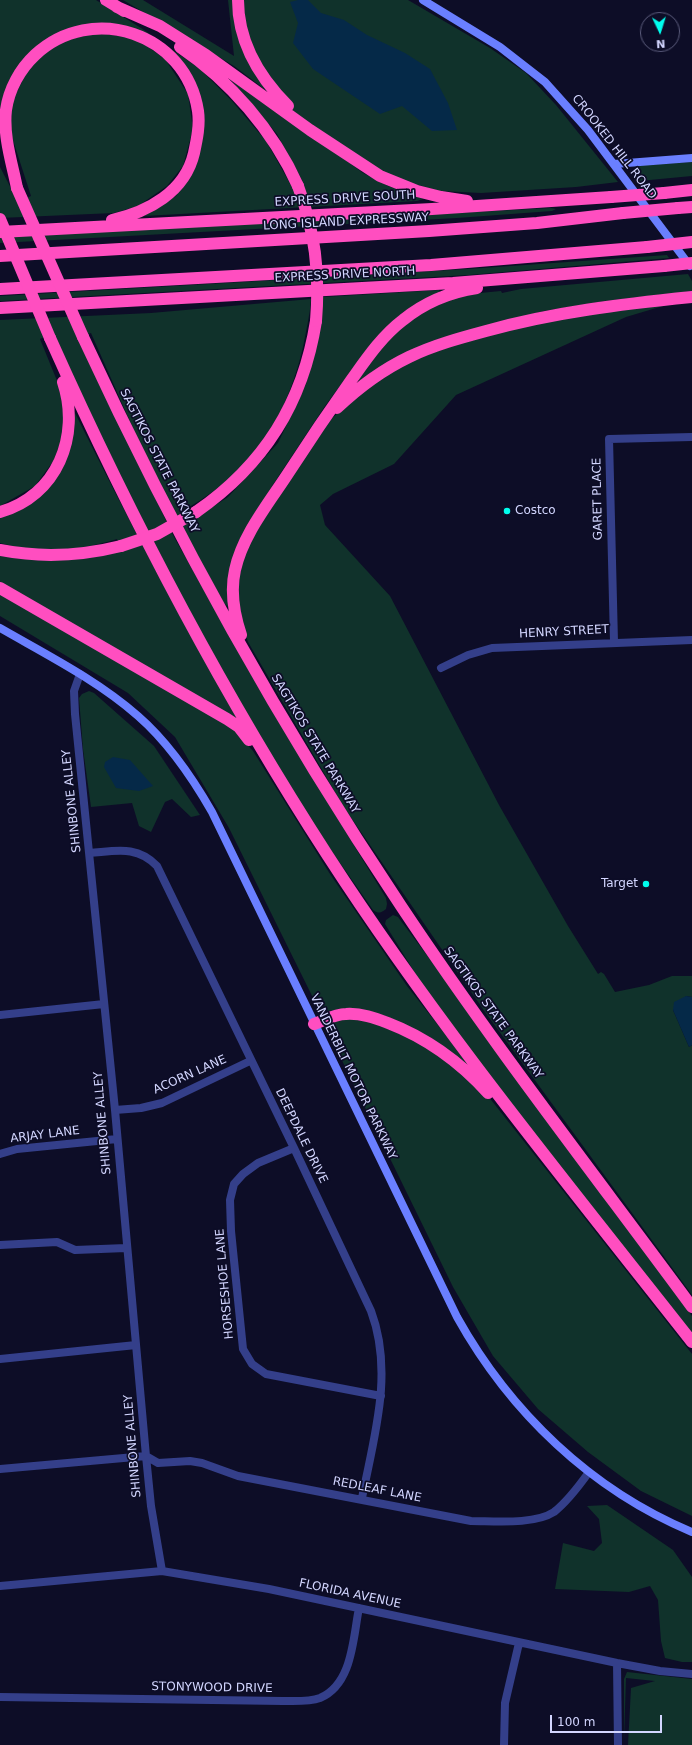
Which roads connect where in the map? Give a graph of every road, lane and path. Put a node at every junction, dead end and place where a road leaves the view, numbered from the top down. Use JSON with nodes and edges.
{"nodes":[{"id":1,"x":106,"y":0,"type":"edge"},
{"id":2,"x":238,"y":0,"type":"edge"},
{"id":3,"x":423,"y":0,"type":"edge"},
{"id":4,"x":117,"y":7,"type":"junction"},
{"id":5,"x":0,"y":144,"type":"edge"},
{"id":6,"x":346,"y":154,"type":"junction"},
{"id":7,"x":692,"y":158,"type":"edge"},
{"id":8,"x":614,"y":164,"type":"junction"},
{"id":9,"x":18,"y":188,"type":"junction"},
{"id":10,"x":692,"y":190,"type":"edge"},
{"id":11,"x":528,"y":203,"type":"junction"},
{"id":12,"x":692,"y":207,"type":"edge"},
{"id":13,"x":0,"y":219,"type":"edge"},
{"id":14,"x":78,"y":228,"type":"junction"},
{"id":15,"x":0,"y":232,"type":"edge"},
{"id":16,"x":692,"y":242,"type":"edge"},
{"id":17,"x":0,"y":256,"type":"edge"},
{"id":18,"x":692,"y":263,"type":"edge"},
{"id":19,"x":692,"y":269,"type":"edge"},
{"id":20,"x":535,"y":278,"type":"junction"},
{"id":21,"x":0,"y":289,"type":"edge"},
{"id":22,"x":692,"y":297,"type":"edge"},
{"id":23,"x":0,"y":308,"type":"edge"},
{"id":24,"x":50,"y":338,"type":"junction"},
{"id":25,"x":317,"y":428,"type":"junction"},
{"id":26,"x":692,"y":437,"type":"edge"},
{"id":27,"x":0,"y":512,"type":"edge"},
{"id":28,"x":0,"y":550,"type":"edge"},
{"id":29,"x":0,"y":588,"type":"edge"},
{"id":30,"x":0,"y":628,"type":"edge"},
{"id":31,"x":692,"y":640,"type":"edge"},
{"id":32,"x":614,"y":642,"type":"junction"},
{"id":33,"x":441,"y":668,"type":"dead end"},
{"id":34,"x":255,"y":670,"type":"junction"},
{"id":35,"x":80,"y":674,"type":"junction"},
{"id":36,"x":304,"y":818,"type":"junction"},
{"id":37,"x":90,"y":853,"type":"junction"},
{"id":38,"x":104,"y":1004,"type":"junction"},
{"id":39,"x":0,"y":1015,"type":"edge"},
{"id":40,"x":314,"y":1024,"type":"junction"},
{"id":41,"x":250,"y":1061,"type":"junction"},
{"id":42,"x":115,"y":1110,"type":"junction"},
{"id":43,"x":117,"y":1140,"type":"junction"},
{"id":44,"x":294,"y":1148,"type":"junction"},
{"id":45,"x":0,"y":1154,"type":"edge"},
{"id":46,"x":555,"y":1168,"type":"junction"},
{"id":47,"x":0,"y":1245,"type":"edge"},
{"id":48,"x":126,"y":1248,"type":"junction"},
{"id":49,"x":692,"y":1307,"type":"edge"},
{"id":50,"x":692,"y":1342,"type":"edge"},
{"id":51,"x":136,"y":1345,"type":"junction"},
{"id":52,"x":0,"y":1359,"type":"edge"},
{"id":53,"x":381,"y":1396,"type":"junction"},
{"id":54,"x":146,"y":1456,"type":"junction"},
{"id":55,"x":0,"y":1469,"type":"edge"},
{"id":56,"x":589,"y":1472,"type":"junction"},
{"id":57,"x":362,"y":1498,"type":"junction"},
{"id":58,"x":692,"y":1532,"type":"edge"},
{"id":59,"x":162,"y":1571,"type":"junction"},
{"id":60,"x":0,"y":1586,"type":"edge"},
{"id":61,"x":359,"y":1608,"type":"junction"},
{"id":62,"x":519,"y":1643,"type":"junction"},
{"id":63,"x":617,"y":1663,"type":"junction"},
{"id":64,"x":692,"y":1674,"type":"edge"},
{"id":65,"x":0,"y":1697,"type":"edge"},
{"id":66,"x":504,"y":1745,"type":"edge"},
{"id":67,"x":618,"y":1745,"type":"edge"}],
"edges":[{"from":1,"to":4,"type":"highway"},
{"from":2,"to":6,"type":"highway"},
{"from":3,"to":8,"type":"main road","name":"CROOKED HILL ROAD"},
{"from":4,"to":6,"type":"highway"},
{"from":4,"to":28,"type":"highway","bridge":true},
{"from":5,"to":9,"type":"highway","name":"SAGTIKOS STATE PARKWAY"},
{"from":6,"to":11,"type":"highway"},
{"from":7,"to":8,"type":"main road"},
{"from":8,"to":19,"type":"main road","name":"CROOKED HILL ROAD"},
{"from":9,"to":14,"type":"highway"},
{"from":9,"to":34,"type":"highway","name":"SAGTIKOS STATE PARKWAY","bridge":true},
{"from":10,"to":11,"type":"highway","name":"EXPRESS DRIVE SOUTH","bridge":true},
{"from":11,"to":14,"type":"highway","name":"EXPRESS DRIVE SOUTH"},
{"from":12,"to":17,"type":"highway","name":"LONG ISLAND EXPRESSWAY","bridge":true},
{"from":13,"to":24,"type":"highway","bridge":true},
{"from":14,"to":15,"type":"highway","name":"EXPRESS DRIVE SOUTH"},
{"from":16,"to":21,"type":"highway","bridge":true},
{"from":18,"to":20,"type":"highway","name":"EXPRESS DRIVE NORTH","bridge":true},
{"from":20,"to":23,"type":"highway","name":"EXPRESS DRIVE NORTH"},
{"from":20,"to":25,"type":"highway"},
{"from":22,"to":25,"type":"highway"},
{"from":24,"to":27,"type":"highway"},
{"from":24,"to":36,"type":"highway"},
{"from":25,"to":34,"type":"highway"},
{"from":26,"to":32,"type":"street","name":"GARET PLACE"},
{"from":29,"to":36,"type":"highway"},
{"from":30,"to":35,"type":"main road","name":"VANDERBILT MOTOR PARKWAY"},
{"from":31,"to":32,"type":"street","name":"HENRY STREET"},
{"from":32,"to":33,"type":"street","name":"HENRY STREET"},
{"from":34,"to":49,"type":"highway","name":"SAGTIKOS STATE PARKWAY"},
{"from":35,"to":37,"type":"street","name":"SHINBONE ALLEY"},
{"from":35,"to":40,"type":"main road","name":"VANDERBILT MOTOR PARKWAY"},
{"from":36,"to":46,"type":"highway"},
{"from":37,"to":38,"type":"street","name":"SHINBONE ALLEY"},
{"from":37,"to":41,"type":"street","name":"DEEPDALE DRIVE"},
{"from":38,"to":39,"type":"street"},
{"from":38,"to":42,"type":"street","name":"SHINBONE ALLEY"},
{"from":40,"to":46,"type":"highway"},
{"from":40,"to":56,"type":"main road","name":"VANDERBILT MOTOR PARKWAY"},
{"from":41,"to":42,"type":"street","name":"ACORN LANE"},
{"from":41,"to":44,"type":"street","name":"DEEPDALE DRIVE"},
{"from":42,"to":43,"type":"street","name":"SHINBONE ALLEY"},
{"from":43,"to":45,"type":"street","name":"ARJAY LANE"},
{"from":43,"to":48,"type":"street","name":"SHINBONE ALLEY"},
{"from":44,"to":53,"type":"street","name":"DEEPDALE DRIVE"},
{"from":44,"to":53,"type":"street","name":"HORSESHOE LANE"},
{"from":46,"to":50,"type":"highway"},
{"from":47,"to":48,"type":"street"},
{"from":48,"to":51,"type":"street","name":"SHINBONE ALLEY"},
{"from":51,"to":52,"type":"street"},
{"from":51,"to":54,"type":"street","name":"SHINBONE ALLEY"},
{"from":53,"to":57,"type":"street","name":"DEEPDALE DRIVE"},
{"from":54,"to":55,"type":"street"},
{"from":54,"to":57,"type":"street","name":"REDLEAF LANE"},
{"from":54,"to":59,"type":"street","name":"SHINBONE ALLEY"},
{"from":56,"to":57,"type":"street","name":"REDLEAF LANE"},
{"from":56,"to":58,"type":"main road","name":"VANDERBILT MOTOR PARKWAY"},
{"from":59,"to":60,"type":"street","name":"FLORIDA AVENUE"},
{"from":59,"to":61,"type":"street","name":"FLORIDA AVENUE"},
{"from":61,"to":62,"type":"street","name":"FLORIDA AVENUE"},
{"from":61,"to":65,"type":"street","name":"STONYWOOD DRIVE"},
{"from":62,"to":63,"type":"street","name":"FLORIDA AVENUE"},
{"from":62,"to":66,"type":"street"},
{"from":63,"to":64,"type":"street","name":"FLORIDA AVENUE"},
{"from":63,"to":67,"type":"street"}]}
